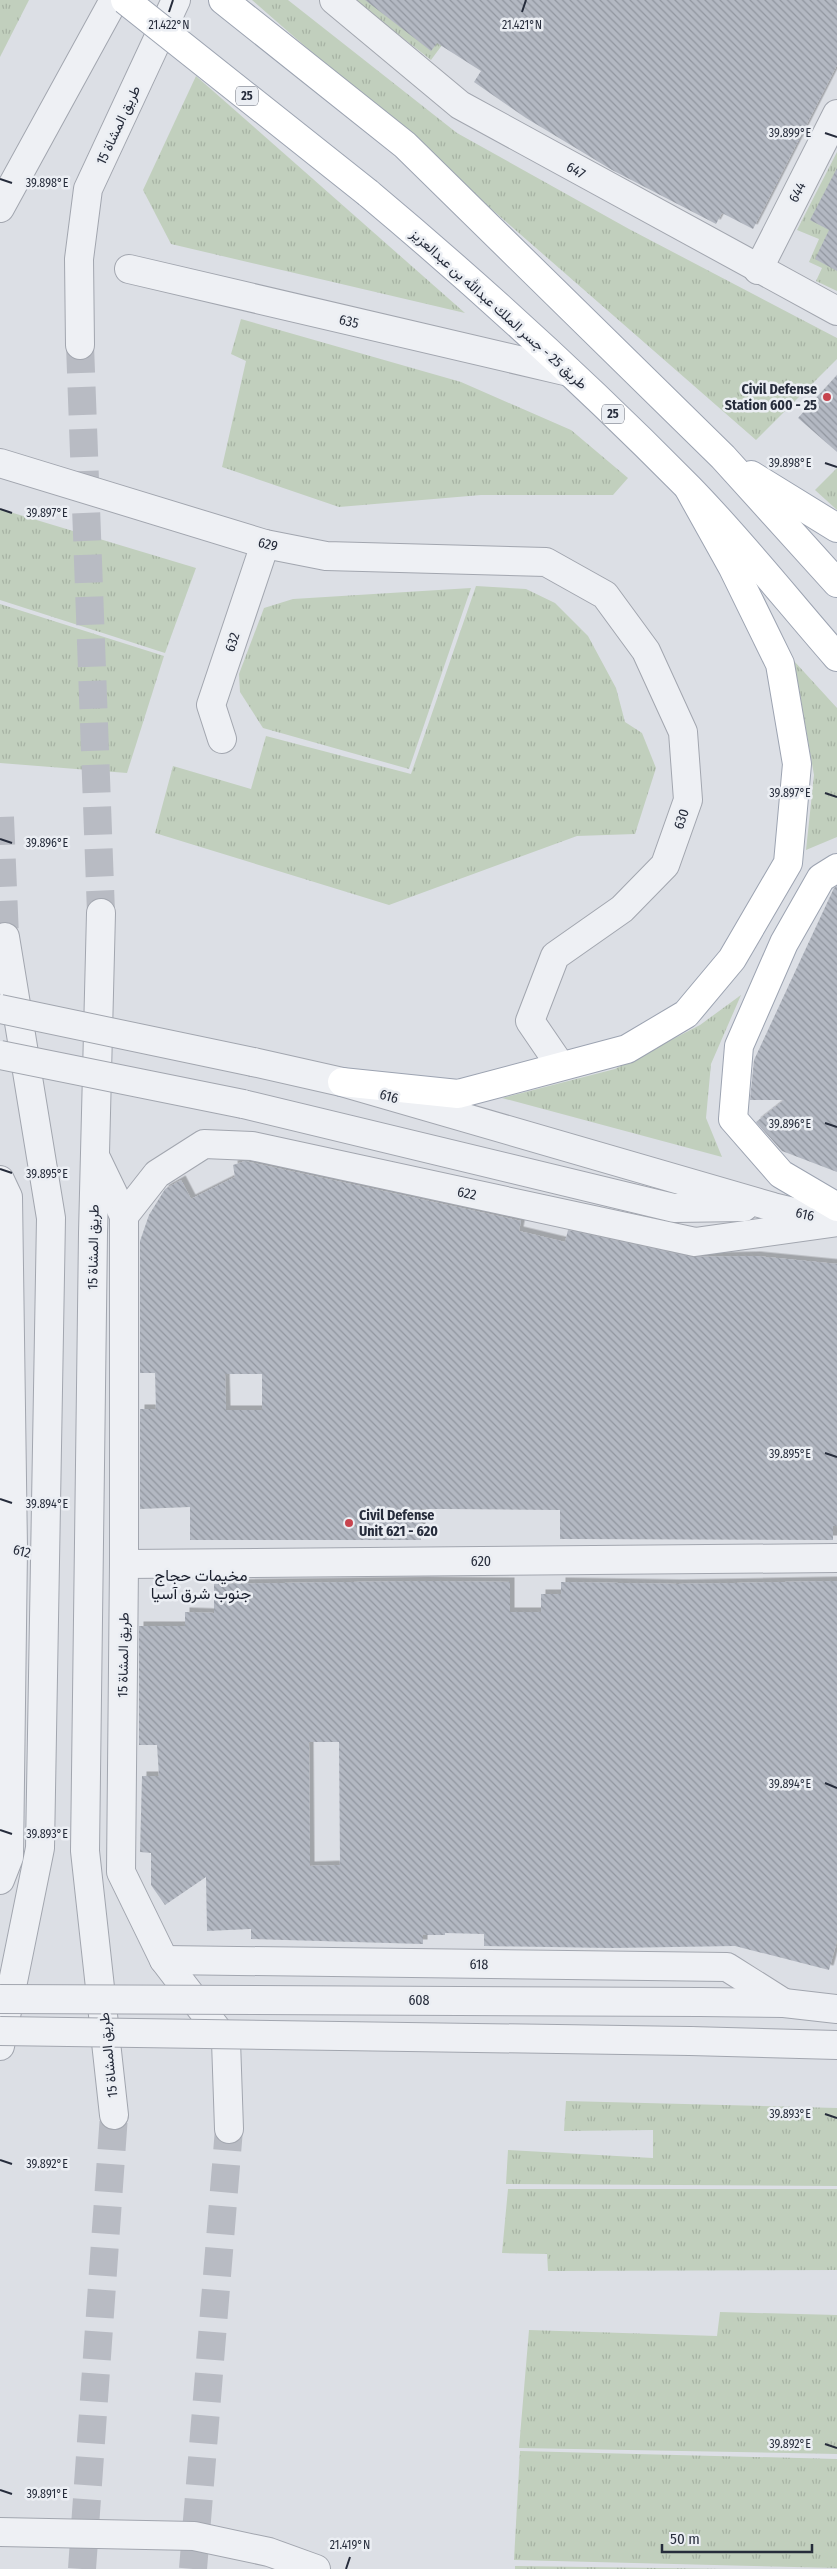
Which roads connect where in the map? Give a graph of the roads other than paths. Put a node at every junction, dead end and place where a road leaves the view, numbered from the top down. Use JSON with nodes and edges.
{"nodes":[{"id":1,"x":114,"y":0,"type":"edge"},
{"id":2,"x":125,"y":0,"type":"edge"},
{"id":3,"x":176,"y":0,"type":"edge"},
{"id":4,"x":223,"y":0,"type":"edge"},
{"id":5,"x":334,"y":0,"type":"edge"},
{"id":6,"x":837,"y":114,"type":"edge"},
{"id":7,"x":0,"y":208,"type":"edge"},
{"id":8,"x":129,"y":269,"type":"dead end"},
{"id":9,"x":758,"y":270,"type":"junction"},
{"id":10,"x":837,"y":311,"type":"edge"},
{"id":11,"x":80,"y":345,"type":"tunnel mouth"},
{"id":12,"x":569,"y":372,"type":"junction"},
{"id":13,"x":723,"y":457,"type":"junction"},
{"id":14,"x":0,"y":463,"type":"edge"},
{"id":15,"x":689,"y":488,"type":"junction"},
{"id":16,"x":837,"y":528,"type":"edge"},
{"id":17,"x":265,"y":544,"type":"junction"},
{"id":18,"x":546,"y":562,"type":"joint"},
{"id":19,"x":837,"y":583,"type":"edge"},
{"id":20,"x":837,"y":657,"type":"edge"},
{"id":21,"x":222,"y":739,"type":"dead end"},
{"id":22,"x":837,"y":868,"type":"edge"},
{"id":23,"x":101,"y":913,"type":"tunnel mouth"},
{"id":24,"x":5,"y":937,"type":"dead end"},
{"id":25,"x":0,"y":1009,"type":"edge"},
{"id":26,"x":0,"y":1055,"type":"edge"},
{"id":27,"x":560,"y":1065,"type":"junction"},
{"id":28,"x":342,"y":1082,"type":"junction"},
{"id":29,"x":96,"y":1157,"type":"junction"},
{"id":30,"x":0,"y":1180,"type":"edge"},
{"id":31,"x":773,"y":1207,"type":"junction"},
{"id":32,"x":837,"y":1207,"type":"edge"},
{"id":33,"x":124,"y":1216,"type":"junction"},
{"id":34,"x":837,"y":1222,"type":"edge"},
{"id":35,"x":6,"y":1547,"type":"edge"},
{"id":36,"x":44,"y":1556,"type":"junction"},
{"id":37,"x":837,"y":1558,"type":"edge"},
{"id":38,"x":124,"y":1564,"type":"junction"},
{"id":39,"x":0,"y":1880,"type":"edge"},
{"id":40,"x":164,"y":1960,"type":"junction"},
{"id":41,"x":0,"y":1998,"type":"edge"},
{"id":42,"x":784,"y":2002,"type":"junction"},
{"id":43,"x":837,"y":2009,"type":"edge"},
{"id":44,"x":0,"y":2031,"type":"edge"},
{"id":45,"x":837,"y":2045,"type":"edge"},
{"id":46,"x":0,"y":2046,"type":"edge"},
{"id":47,"x":114,"y":2114,"type":"tunnel mouth"},
{"id":48,"x":229,"y":2129,"type":"tunnel mouth"},
{"id":49,"x":0,"y":2532,"type":"edge"},
{"id":50,"x":316,"y":2569,"type":"edge"}],
"edges":[{"from":1,"to":7,"type":"street"},
{"from":2,"to":12,"type":"main road","name":"طريق 25 - جسر الملك عبدالله بن عبدالعزيز","number":"25","bridge":true},
{"from":3,"to":11,"type":"street","name":"طريق المشاة 15"},
{"from":4,"to":13,"type":"main road"},
{"from":5,"to":9,"type":"street","name":"647"},
{"from":6,"to":9,"type":"street","name":"644"},
{"from":8,"to":12,"type":"street","name":"635"},
{"from":9,"to":10,"type":"street","name":"647"},
{"from":12,"to":15,"type":"main road","name":"طريق 25 - جسر الملك عبدالله بن عبدالعزيز","number":"25"},
{"from":13,"to":16,"type":"main road"},
{"from":13,"to":19,"type":"main road"},
{"from":14,"to":17,"type":"street","name":"629"},
{"from":15,"to":20,"type":"main road","name":"طريق 25 - جسر الملك عبدالله بن عبدالعزيز","number":"25"},
{"from":15,"to":27,"type":"main road"},
{"from":17,"to":18,"type":"street","name":"629"},
{"from":17,"to":21,"type":"street","name":"632"},
{"from":18,"to":27,"type":"street","name":"630"},
{"from":22,"to":32,"type":"main road"},
{"from":23,"to":29,"type":"street","name":"طريق المشاة 15"},
{"from":24,"to":36,"type":"street"},
{"from":25,"to":28,"type":"street","name":"616","bridge":true},
{"from":26,"to":31,"type":"street","name":"616","bridge":true},
{"from":27,"to":28,"type":"main road"},
{"from":28,"to":31,"type":"street","name":"616"},
{"from":29,"to":33,"type":"street","name":"طريق المشاة 15"},
{"from":29,"to":47,"type":"street","name":"طريق المشاة 15"},
{"from":30,"to":35,"type":"street"},
{"from":31,"to":34,"type":"street","name":"616"},
{"from":33,"to":34,"type":"street","name":"622"},
{"from":33,"to":38,"type":"street","name":"طريق المشاة 15"},
{"from":35,"to":36,"type":"street","name":"612"},
{"from":35,"to":39,"type":"street"},
{"from":36,"to":46,"type":"street"},
{"from":37,"to":38,"type":"street","name":"620"},
{"from":38,"to":40,"type":"street","name":"طريق المشاة 15"},
{"from":40,"to":42,"type":"street","name":"618"},
{"from":40,"to":48,"type":"street","name":"طريق المشاة 15"},
{"from":41,"to":42,"type":"street","name":"608","bridge":true},
{"from":42,"to":43,"type":"street","name":"608"},
{"from":44,"to":45,"type":"street","bridge":true},
{"from":49,"to":50,"type":"street"}]}
